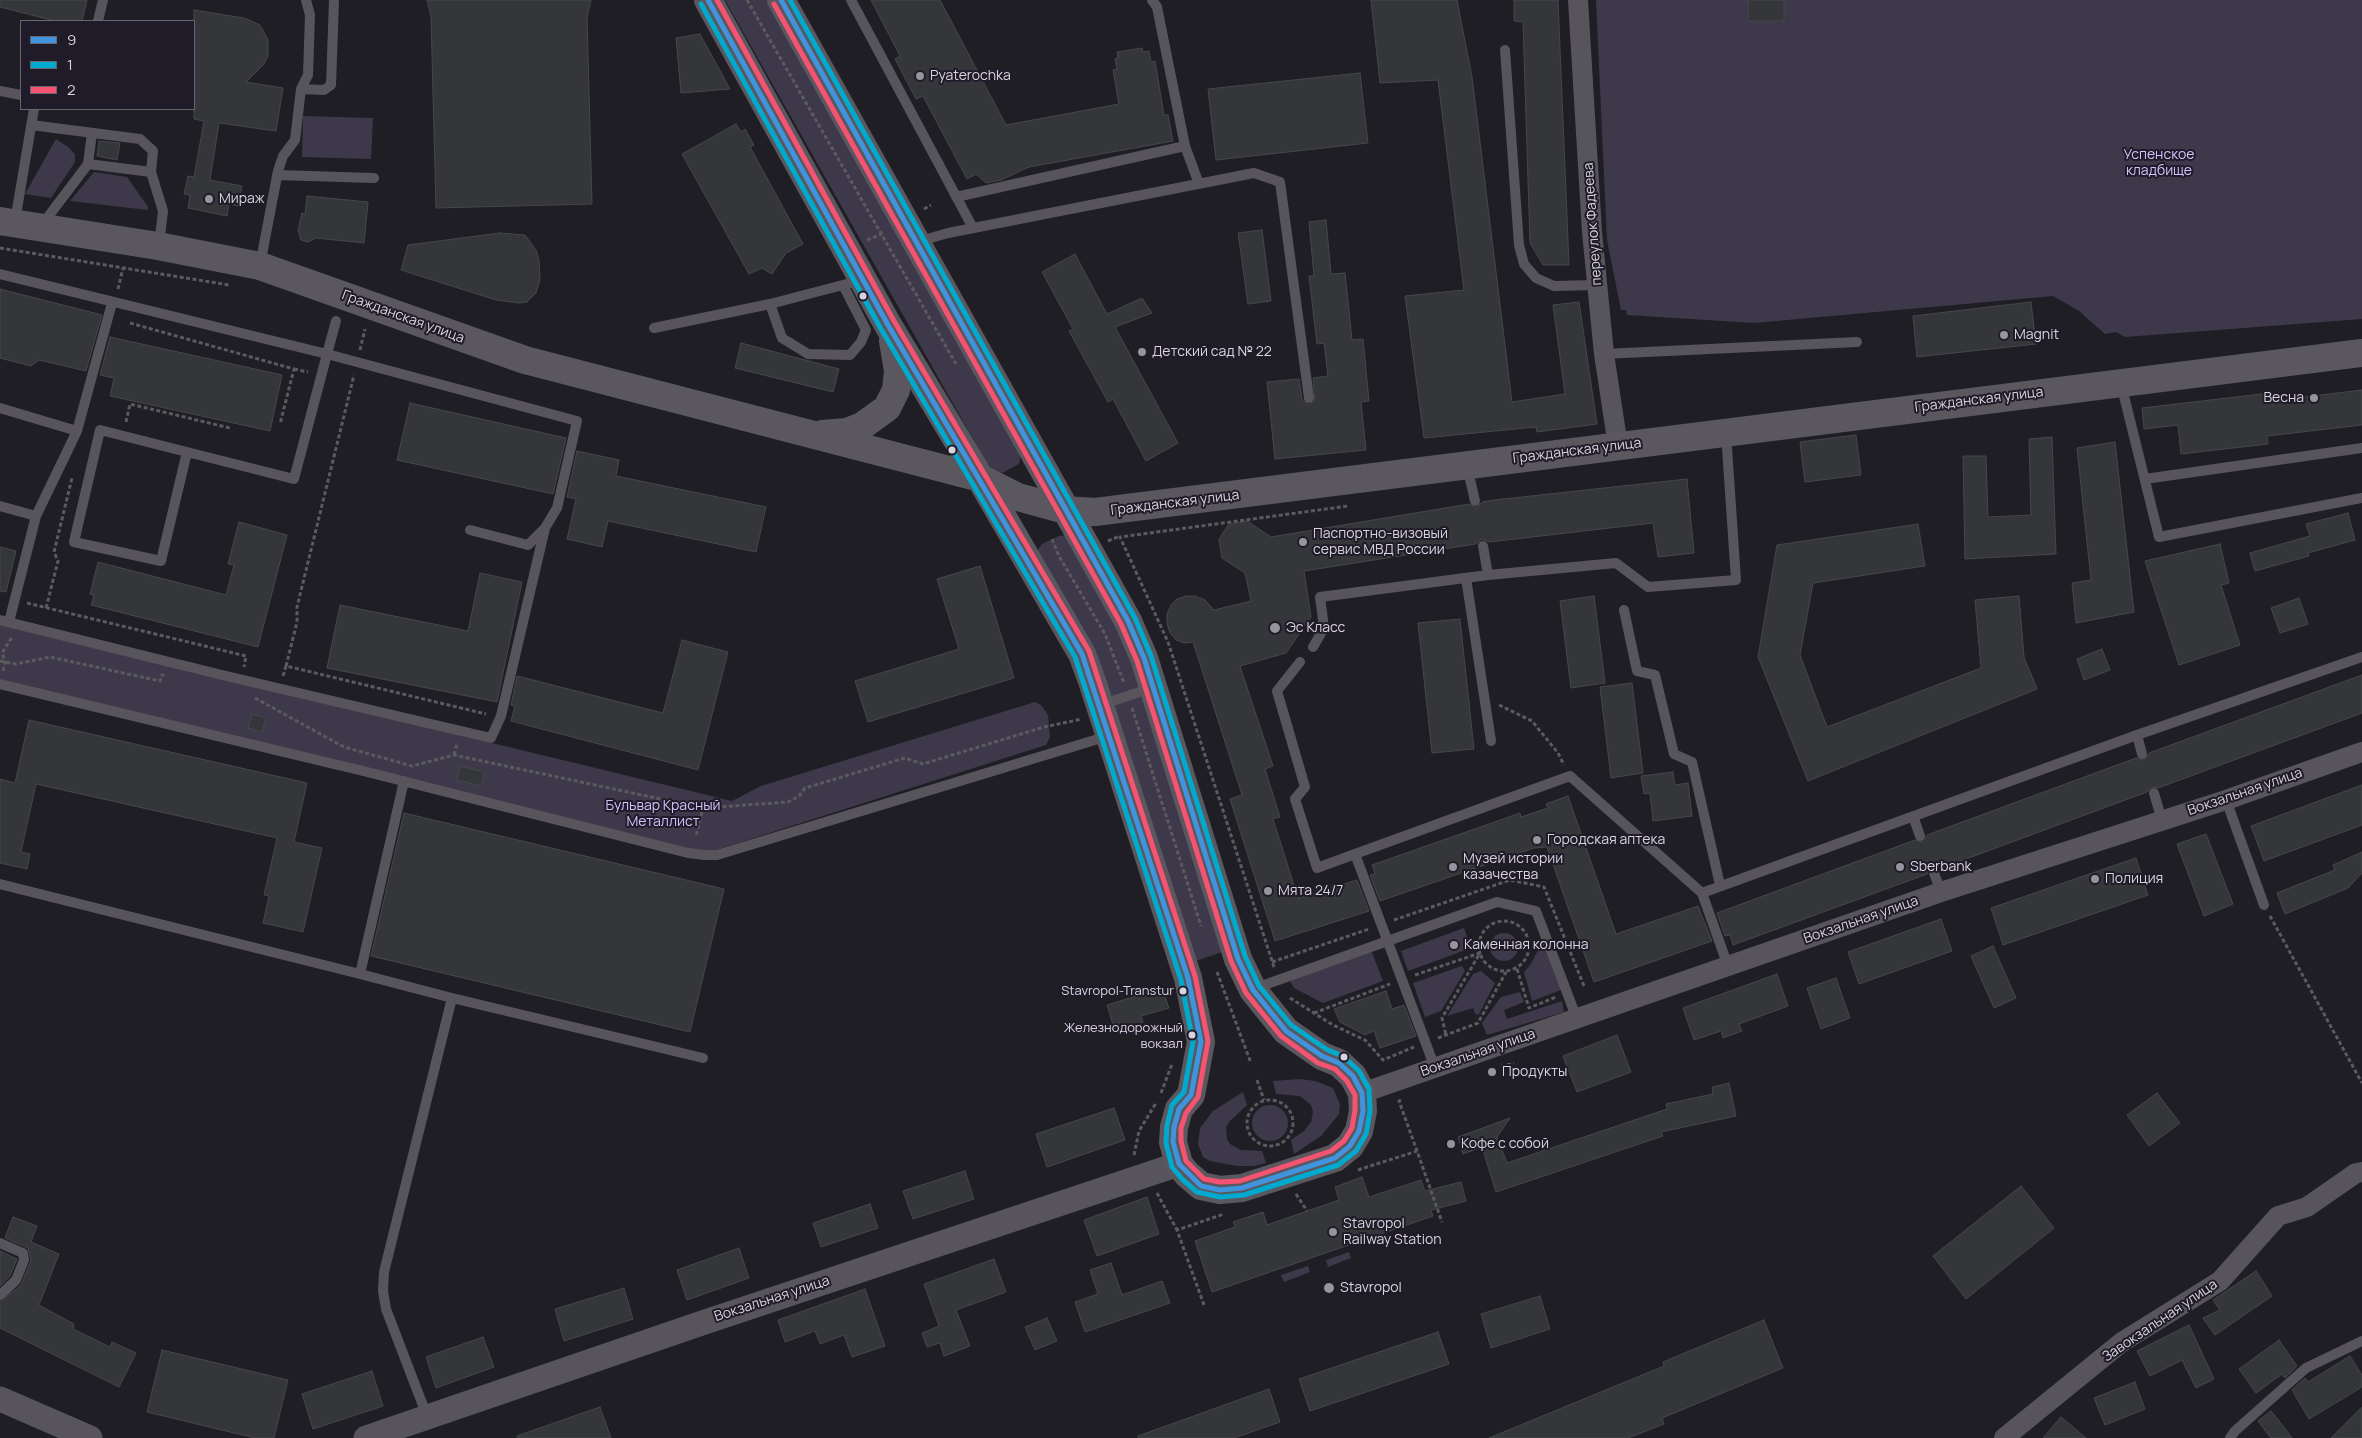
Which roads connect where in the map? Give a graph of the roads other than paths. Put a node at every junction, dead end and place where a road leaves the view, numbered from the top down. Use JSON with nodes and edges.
{"nodes":[{"id":1,"x":104,"y":0,"type":"edge"},
{"id":2,"x":306,"y":0,"type":"edge"},
{"id":3,"x":334,"y":0,"type":"edge"},
{"id":4,"x":708,"y":0,"type":"edge"},
{"id":5,"x":781,"y":0,"type":"edge"},
{"id":6,"x":851,"y":0,"type":"edge"},
{"id":7,"x":1152,"y":0,"type":"edge"},
{"id":8,"x":1578,"y":0,"type":"edge"},
{"id":9,"x":98,"y":20,"type":"edge"},
{"id":10,"x":1505,"y":50,"type":"dead end"},
{"id":11,"x":301,"y":89,"type":"junction"},
{"id":12,"x":0,"y":91,"type":"edge"},
{"id":13,"x":20,"y":95,"type":"edge"},
{"id":14,"x":34,"y":110,"type":"edge"},
{"id":15,"x":31,"y":125,"type":"junction"},
{"id":16,"x":92,"y":133,"type":"junction"},
{"id":17,"x":1185,"y":146,"type":"junction"},
{"id":18,"x":88,"y":164,"type":"junction"},
{"id":19,"x":151,"y":172,"type":"junction"},
{"id":20,"x":277,"y":175,"type":"junction"},
{"id":21,"x":374,"y":178,"type":"dead end"},
{"id":22,"x":1199,"y":184,"type":"junction"},
{"id":23,"x":956,"y":197,"type":"junction"},
{"id":24,"x":18,"y":224,"type":"edge"},
{"id":25,"x":973,"y":228,"type":"junction"},
{"id":26,"x":900,"y":233,"type":"junction"},
{"id":27,"x":158,"y":246,"type":"junction"},
{"id":28,"x":260,"y":266,"type":"junction"},
{"id":29,"x":0,"y":274,"type":"edge"},
{"id":30,"x":853,"y":282,"type":"junction"},
{"id":31,"x":1597,"y":284,"type":"junction"},
{"id":32,"x":112,"y":303,"type":"junction"},
{"id":33,"x":770,"y":304,"type":"junction"},
{"id":34,"x":336,"y":321,"type":"dead end"},
{"id":35,"x":888,"y":325,"type":"junction"},
{"id":36,"x":654,"y":328,"type":"dead end"},
{"id":37,"x":1857,"y":342,"type":"dead end"},
{"id":38,"x":2362,"y":353,"type":"edge"},
{"id":39,"x":327,"y":354,"type":"junction"},
{"id":40,"x":1604,"y":354,"type":"junction"},
{"id":41,"x":2121,"y":383,"type":"junction"},
{"id":42,"x":1309,"y":398,"type":"dead end"},
{"id":43,"x":0,"y":408,"type":"edge"},
{"id":44,"x":77,"y":431,"type":"junction"},
{"id":45,"x":1726,"y":432,"type":"junction"},
{"id":46,"x":802,"y":433,"type":"junction"},
{"id":47,"x":1618,"y":446,"type":"junction"},
{"id":48,"x":2362,"y":448,"type":"edge"},
{"id":49,"x":187,"y":452,"type":"junction"},
{"id":50,"x":1467,"y":465,"type":"junction"},
{"id":51,"x":980,"y":478,"type":"junction"},
{"id":52,"x":2145,"y":480,"type":"junction"},
{"id":53,"x":2362,"y":498,"type":"edge"},
{"id":54,"x":1476,"y":501,"type":"dead end"},
{"id":55,"x":0,"y":506,"type":"edge"},
{"id":56,"x":1065,"y":510,"type":"junction"},
{"id":57,"x":36,"y":516,"type":"junction"},
{"id":58,"x":545,"y":528,"type":"junction"},
{"id":59,"x":470,"y":530,"type":"dead end"},
{"id":60,"x":1483,"y":546,"type":"dead end"},
{"id":61,"x":1488,"y":575,"type":"junction"},
{"id":62,"x":1466,"y":578,"type":"junction"},
{"id":63,"x":1624,"y":610,"type":"dead end"},
{"id":64,"x":4,"y":621,"type":"edge"},
{"id":65,"x":1313,"y":647,"type":"dead end"},
{"id":66,"x":2362,"y":657,"type":"edge"},
{"id":67,"x":1300,"y":662,"type":"dead end"},
{"id":68,"x":0,"y":684,"type":"edge"},
{"id":69,"x":1153,"y":688,"type":"junction"},
{"id":70,"x":1088,"y":711,"type":"junction"},
{"id":71,"x":2137,"y":735,"type":"junction"},
{"id":72,"x":1101,"y":739,"type":"junction"},
{"id":73,"x":1491,"y":741,"type":"dead end"},
{"id":74,"x":2362,"y":752,"type":"edge"},
{"id":75,"x":2142,"y":754,"type":"dead end"},
{"id":76,"x":404,"y":781,"type":"junction"},
{"id":77,"x":2154,"y":793,"type":"dead end"},
{"id":78,"x":2226,"y":800,"type":"junction"},
{"id":79,"x":1913,"y":816,"type":"junction"},
{"id":80,"x":2162,"y":821,"type":"junction"},
{"id":81,"x":1920,"y":836,"type":"dead end"},
{"id":82,"x":1356,"y":854,"type":"junction"},
{"id":83,"x":1934,"y":873,"type":"dead end"},
{"id":84,"x":0,"y":884,"type":"edge"},
{"id":85,"x":1720,"y":885,"type":"junction"},
{"id":86,"x":1941,"y":892,"type":"junction"},
{"id":87,"x":1702,"y":893,"type":"junction"},
{"id":88,"x":2264,"y":905,"type":"road end"},
{"id":89,"x":1386,"y":940,"type":"junction"},
{"id":90,"x":1728,"y":966,"type":"junction"},
{"id":91,"x":360,"y":974,"type":"junction"},
{"id":92,"x":1253,"y":990,"type":"junction"},
{"id":93,"x":452,"y":998,"type":"junction"},
{"id":94,"x":1577,"y":1019,"type":"junction"},
{"id":95,"x":703,"y":1058,"type":"dead end"},
{"id":96,"x":1435,"y":1068,"type":"junction"},
{"id":97,"x":1362,"y":1093,"type":"junction"},
{"id":98,"x":1179,"y":1164,"type":"junction"},
{"id":99,"x":2362,"y":1172,"type":"edge"},
{"id":100,"x":0,"y":1243,"type":"edge"},
{"id":101,"x":0,"y":1295,"type":"edge"},
{"id":102,"x":2362,"y":1341,"type":"edge"},
{"id":103,"x":0,"y":1399,"type":"edge"},
{"id":104,"x":428,"y":1417,"type":"junction"},
{"id":105,"x":90,"y":1438,"type":"edge"},
{"id":106,"x":366,"y":1438,"type":"edge"},
{"id":107,"x":2004,"y":1438,"type":"edge"},
{"id":108,"x":2230,"y":1438,"type":"edge"}],
"edges":[{"from":1,"to":9,"type":"lane"},
{"from":2,"to":11,"type":"lane"},
{"from":3,"to":11,"type":"lane"},
{"from":4,"to":30,"type":"main road"},
{"from":5,"to":26,"type":"main road"},
{"from":6,"to":23,"type":"lane"},
{"from":7,"to":17,"type":"lane"},
{"from":8,"to":31,"type":"street","name":"переулок Фадеева"},
{"from":10,"to":31,"type":"lane"},
{"from":11,"to":20,"type":"lane"},
{"from":12,"to":13,"type":"lane"},
{"from":14,"to":15,"type":"lane"},
{"from":15,"to":16,"type":"lane"},
{"from":15,"to":24,"type":"lane"},
{"from":16,"to":18,"type":"lane"},
{"from":16,"to":19,"type":"lane"},
{"from":17,"to":22,"type":"lane"},
{"from":17,"to":23,"type":"lane"},
{"from":18,"to":19,"type":"lane"},
{"from":18,"to":24,"type":"lane"},
{"from":19,"to":27,"type":"lane"},
{"from":20,"to":21,"type":"lane"},
{"from":20,"to":28,"type":"lane"},
{"from":22,"to":25,"type":"lane"},
{"from":22,"to":42,"type":"lane"},
{"from":23,"to":25,"type":"lane"},
{"from":24,"to":27,"type":"main road","name":"Гражданская улица"},
{"from":25,"to":26,"type":"lane"},
{"from":26,"to":56,"type":"main road"},
{"from":27,"to":28,"type":"main road","name":"Гражданская улица"},
{"from":28,"to":46,"type":"main road","name":"Гражданская улица"},
{"from":29,"to":32,"type":"lane"},
{"from":30,"to":33,"type":"lane"},
{"from":30,"to":33,"type":"lane"},
{"from":30,"to":35,"type":"main road"},
{"from":31,"to":40,"type":"street","name":"переулок Фадеева"},
{"from":32,"to":39,"type":"lane"},
{"from":32,"to":44,"type":"lane"},
{"from":33,"to":36,"type":"lane"},
{"from":34,"to":39,"type":"lane"},
{"from":35,"to":46,"type":"main road","name":"Гражданская улица"},
{"from":35,"to":51,"type":"main road"},
{"from":37,"to":40,"type":"lane"},
{"from":38,"to":41,"type":"main road","name":"Гражданская улица"},
{"from":39,"to":49,"type":"lane"},
{"from":39,"to":58,"type":"lane"},
{"from":40,"to":47,"type":"street","name":"переулок Фадеева"},
{"from":41,"to":45,"type":"main road","name":"Гражданская улица"},
{"from":41,"to":52,"type":"lane"},
{"from":43,"to":44,"type":"lane"},
{"from":44,"to":57,"type":"lane"},
{"from":45,"to":47,"type":"main road","name":"Гражданская улица"},
{"from":45,"to":61,"type":"lane"},
{"from":46,"to":51,"type":"main road","name":"Гражданская улица"},
{"from":47,"to":50,"type":"main road","name":"Гражданская улица"},
{"from":48,"to":52,"type":"lane"},
{"from":49,"to":49,"type":"lane"},
{"from":50,"to":54,"type":"lane"},
{"from":50,"to":56,"type":"main road","name":"Гражданская улица"},
{"from":51,"to":56,"type":"main road","name":"Гражданская улица"},
{"from":51,"to":70,"type":"main road"},
{"from":52,"to":53,"type":"lane"},
{"from":55,"to":57,"type":"lane"},
{"from":56,"to":69,"type":"main road"},
{"from":57,"to":64,"type":"lane"},
{"from":58,"to":59,"type":"lane"},
{"from":58,"to":64,"type":"lane"},
{"from":60,"to":61,"type":"lane"},
{"from":61,"to":62,"type":"lane"},
{"from":62,"to":65,"type":"lane"},
{"from":62,"to":73,"type":"lane"},
{"from":63,"to":85,"type":"lane"},
{"from":66,"to":71,"type":"lane"},
{"from":67,"to":82,"type":"lane"},
{"from":68,"to":76,"type":"lane"},
{"from":69,"to":70,"type":"lane"},
{"from":69,"to":92,"type":"main road"},
{"from":70,"to":72,"type":"main road"},
{"from":71,"to":75,"type":"lane"},
{"from":71,"to":79,"type":"lane"},
{"from":72,"to":76,"type":"lane"},
{"from":72,"to":98,"type":"main road"},
{"from":74,"to":78,"type":"street","name":"Вокзальная улица"},
{"from":76,"to":91,"type":"lane"},
{"from":77,"to":80,"type":"lane"},
{"from":78,"to":80,"type":"street","name":"Вокзальная улица"},
{"from":78,"to":88,"type":"lane"},
{"from":79,"to":81,"type":"lane"},
{"from":79,"to":85,"type":"lane"},
{"from":80,"to":86,"type":"street","name":"Вокзальная улица"},
{"from":82,"to":87,"type":"lane"},
{"from":82,"to":89,"type":"lane"},
{"from":83,"to":86,"type":"lane"},
{"from":84,"to":91,"type":"lane"},
{"from":85,"to":87,"type":"lane"},
{"from":86,"to":90,"type":"street","name":"Вокзальная улица"},
{"from":87,"to":90,"type":"lane"},
{"from":89,"to":92,"type":"lane"},
{"from":89,"to":94,"type":"lane"},
{"from":89,"to":96,"type":"lane"},
{"from":90,"to":94,"type":"street","name":"Вокзальная улица"},
{"from":91,"to":93,"type":"lane"},
{"from":92,"to":97,"type":"main road"},
{"from":93,"to":95,"type":"lane"},
{"from":93,"to":104,"type":"lane"},
{"from":94,"to":96,"type":"street","name":"Вокзальная улица"},
{"from":96,"to":97,"type":"street","name":"Вокзальная улица"},
{"from":97,"to":98,"type":"main road"},
{"from":98,"to":104,"type":"street","name":"Вокзальная улица"},
{"from":99,"to":107,"type":"street","name":"Завокзальная улица"},
{"from":100,"to":101,"type":"lane"},
{"from":102,"to":108,"type":"lane"},
{"from":103,"to":105,"type":"street"},
{"from":104,"to":106,"type":"street","name":"Вокзальная улица"}]}
